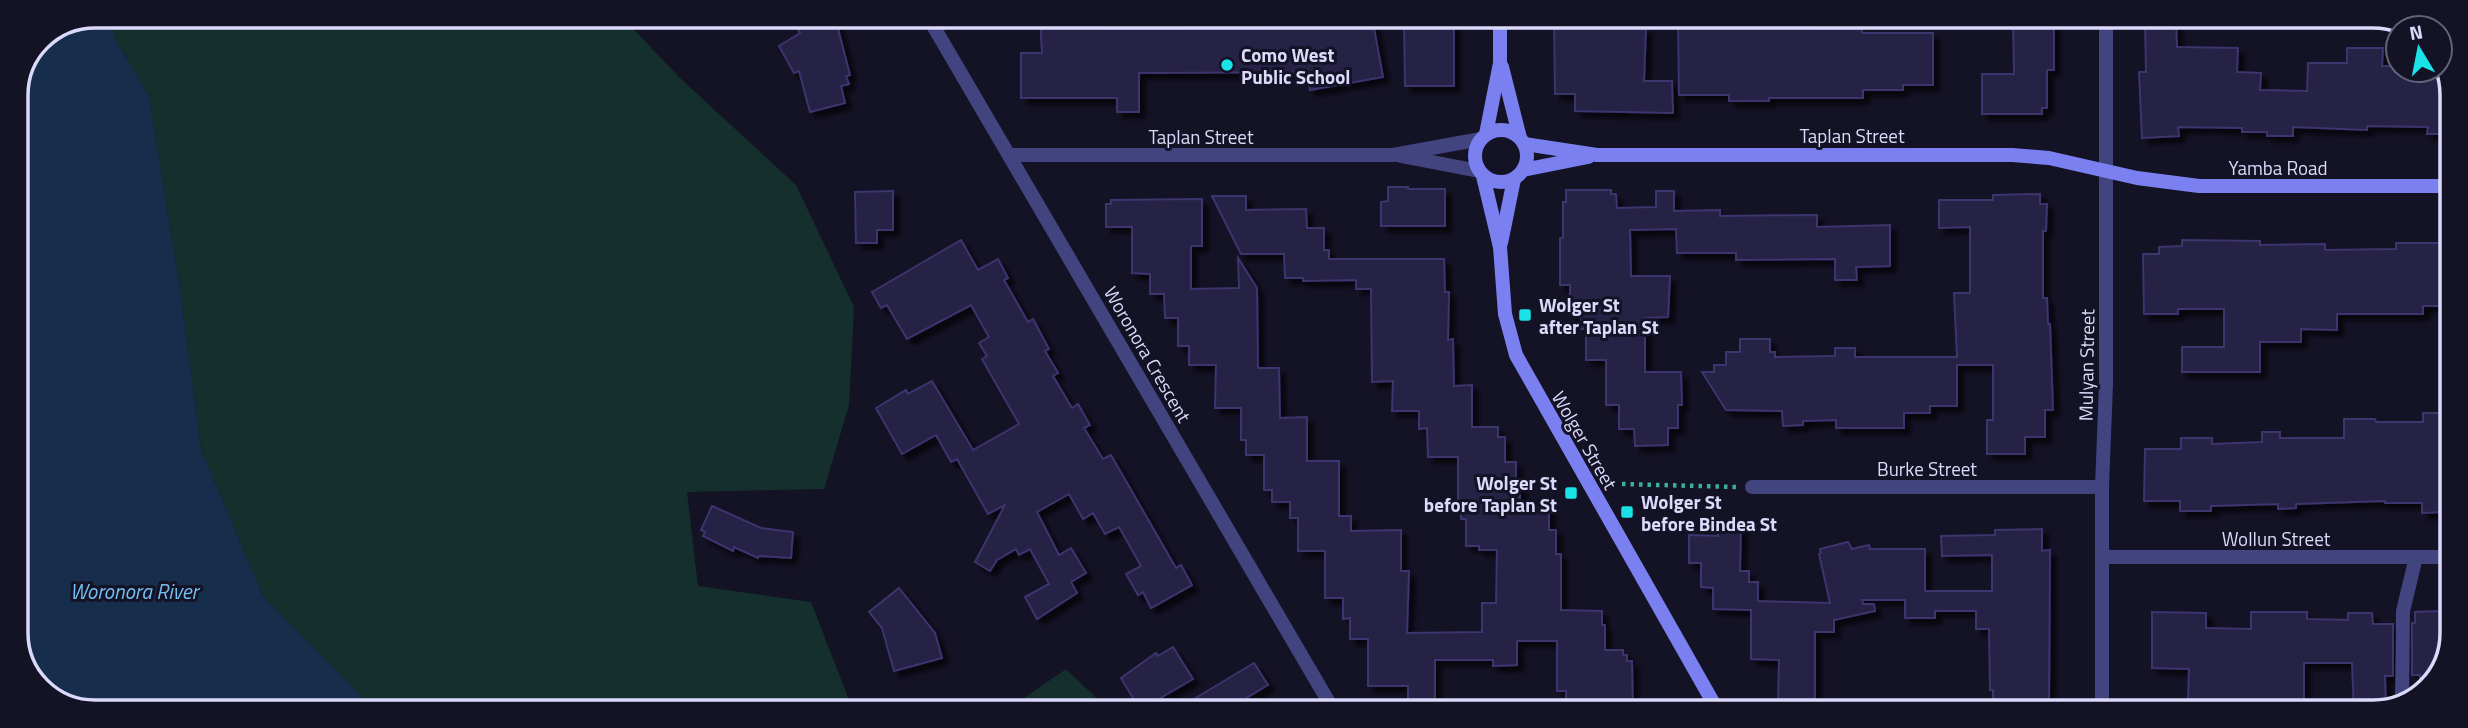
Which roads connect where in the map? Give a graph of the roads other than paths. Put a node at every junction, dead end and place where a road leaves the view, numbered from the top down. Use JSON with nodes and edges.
{"nodes":[{"id":1,"x":934,"y":28,"type":"edge"},
{"id":2,"x":1500,"y":28,"type":"edge"},
{"id":3,"x":2106,"y":28,"type":"edge"},
{"id":4,"x":1500,"y":63,"type":"junction"},
{"id":5,"x":1484,"y":136,"type":"junction"},
{"id":6,"x":1522,"y":141,"type":"junction"},
{"id":7,"x":1009,"y":155,"type":"junction"},
{"id":8,"x":1393,"y":155,"type":"junction"},
{"id":9,"x":1597,"y":155,"type":"junction"},
{"id":10,"x":2106,"y":170,"type":"junction"},
{"id":11,"x":1481,"y":173,"type":"junction"},
{"id":12,"x":1518,"y":175,"type":"junction"},
{"id":13,"x":2440,"y":186,"type":"edge"},
{"id":14,"x":1500,"y":247,"type":"junction"},
{"id":15,"x":2102,"y":486,"type":"junction"},
{"id":16,"x":1752,"y":487,"type":"road end"},
{"id":17,"x":2102,"y":557,"type":"junction"},
{"id":18,"x":2416,"y":557,"type":"junction"},
{"id":19,"x":2440,"y":557,"type":"edge"},
{"id":20,"x":2402,"y":693,"type":"edge"},
{"id":21,"x":1328,"y":700,"type":"edge"},
{"id":22,"x":1712,"y":700,"type":"edge"},
{"id":23,"x":2102,"y":700,"type":"edge"}],
"edges":[{"from":1,"to":7,"type":"street","name":"Woronora Crescent"},
{"from":2,"to":4,"type":"street"},
{"from":3,"to":10,"type":"street","name":"Mulyan Street"},
{"from":4,"to":5,"type":"street"},
{"from":4,"to":6,"type":"street"},
{"from":5,"to":6,"type":"street"},
{"from":5,"to":8,"type":"street","name":"Taplan Street"},
{"from":5,"to":11,"type":"street"},
{"from":6,"to":9,"type":"street","name":"Taplan Street"},
{"from":6,"to":12,"type":"street"},
{"from":7,"to":8,"type":"street","name":"Taplan Street"},
{"from":7,"to":21,"type":"street","name":"Woronora Crescent"},
{"from":8,"to":11,"type":"street","name":"Taplan Street"},
{"from":9,"to":10,"type":"street","name":"Taplan Street"},
{"from":9,"to":12,"type":"street","name":"Taplan Street"},
{"from":10,"to":13,"type":"street","name":"Yamba Road"},
{"from":10,"to":15,"type":"street","name":"Mulyan Street"},
{"from":11,"to":12,"type":"street"},
{"from":11,"to":14,"type":"street","name":"Wolger Street"},
{"from":12,"to":14,"type":"street","name":"Wolger Street"},
{"from":14,"to":22,"type":"street","name":"Wolger Street"},
{"from":15,"to":16,"type":"street","name":"Burke Street"},
{"from":15,"to":17,"type":"street","name":"Mulyan Street"},
{"from":17,"to":18,"type":"street","name":"Wollun Street"},
{"from":17,"to":23,"type":"street","name":"Mulyan Street"},
{"from":18,"to":19,"type":"street","name":"Wollun Street"},
{"from":18,"to":20,"type":"street"}]}
